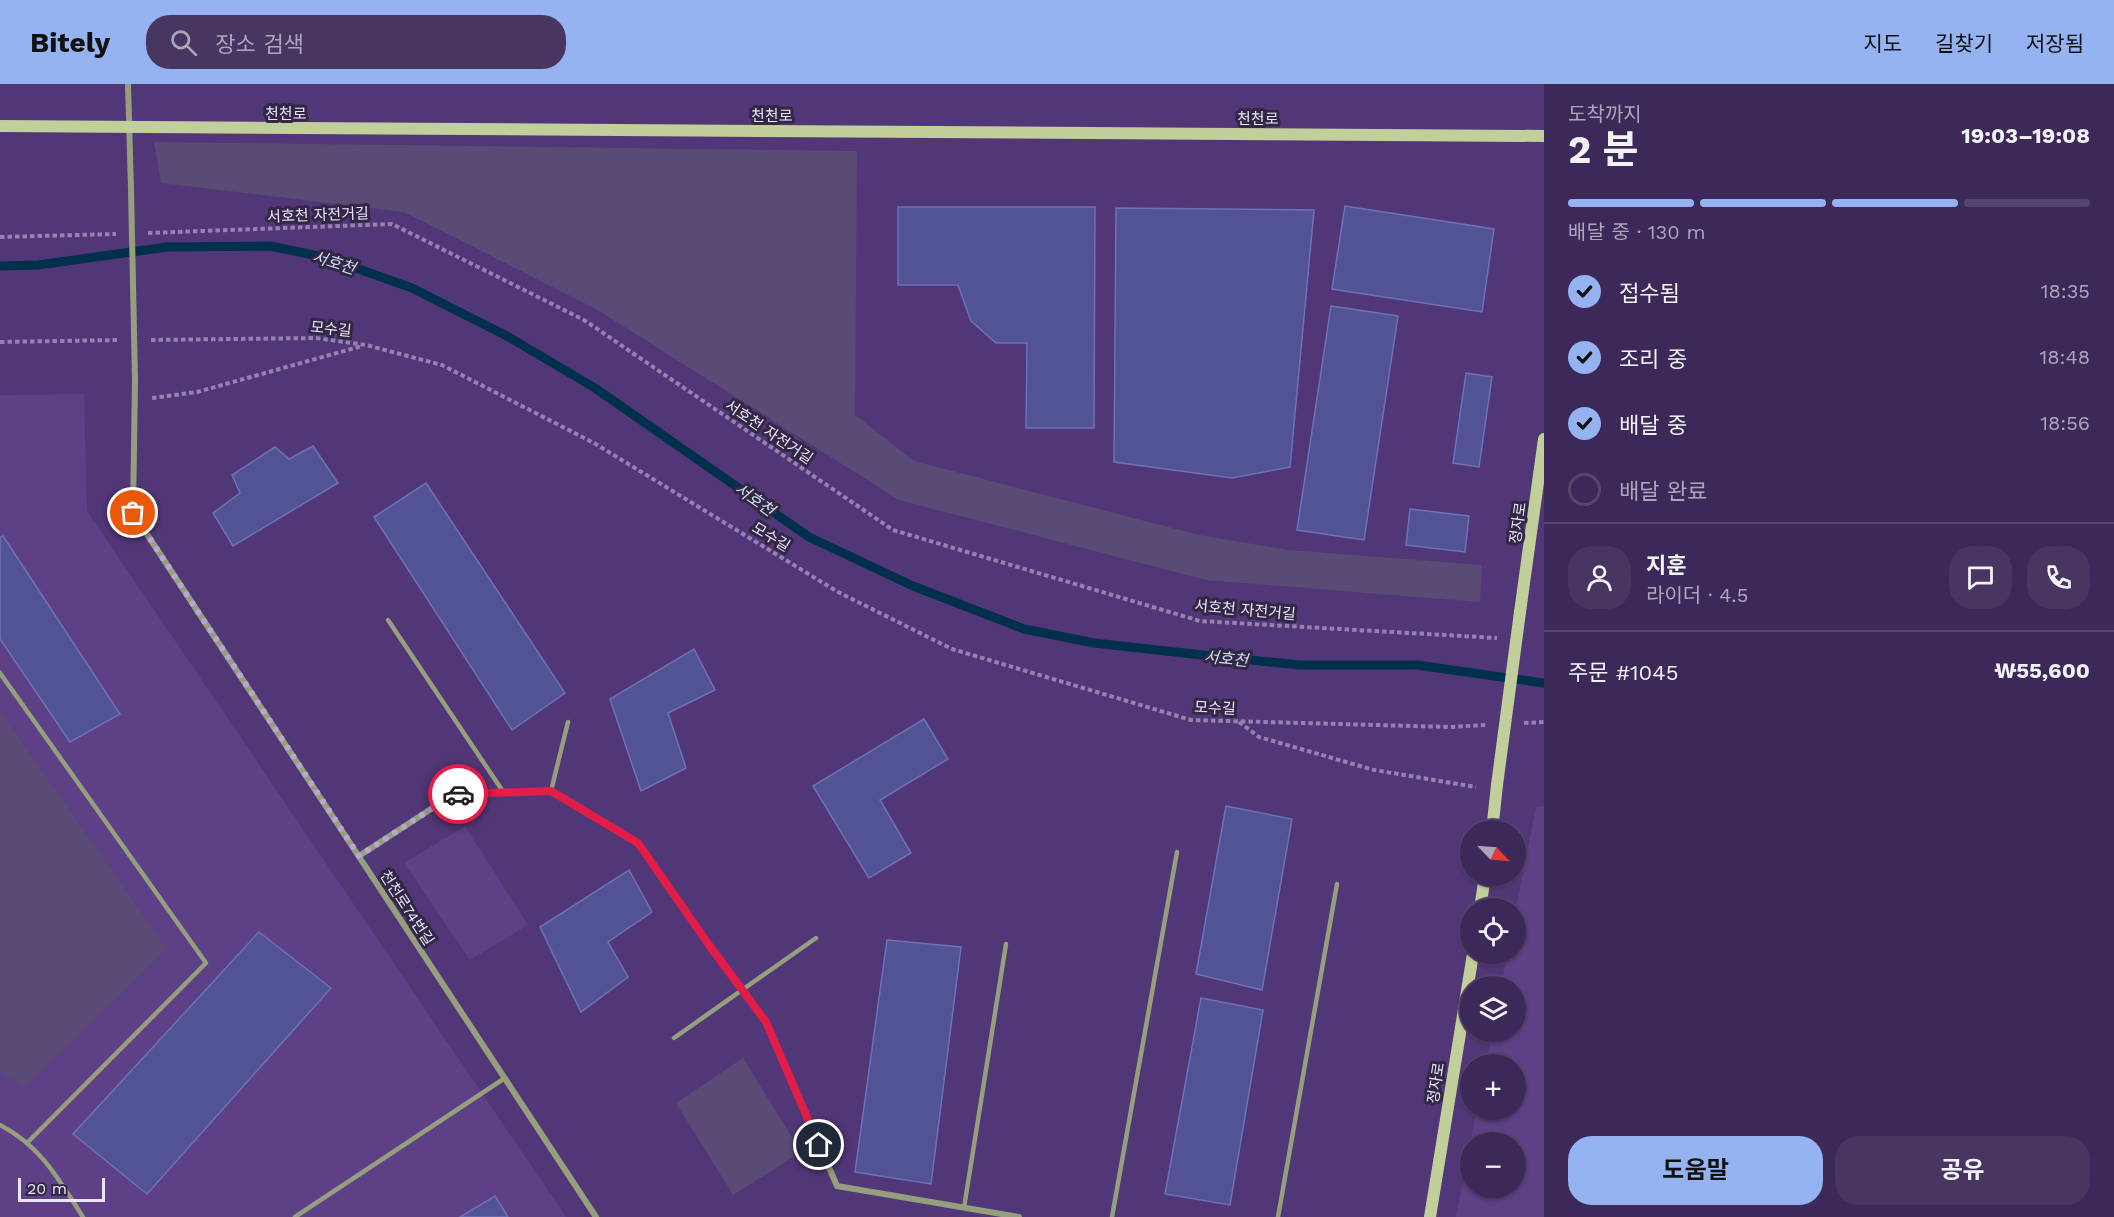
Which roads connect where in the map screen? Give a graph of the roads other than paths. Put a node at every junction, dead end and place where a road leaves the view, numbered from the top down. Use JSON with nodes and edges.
{"nodes":[{"id":1,"x":128,"y":84,"type":"edge"},
{"id":2,"x":0,"y":126,"type":"edge"},
{"id":3,"x":128,"y":128,"type":"junction"},
{"id":4,"x":1544,"y":136,"type":"edge"},
{"id":5,"x":1544,"y":439,"type":"edge"},
{"id":6,"x":388,"y":620,"type":"dead end"},
{"id":7,"x":0,"y":673,"type":"edge"},
{"id":8,"x":568,"y":722,"type":"dead end"},
{"id":9,"x":551,"y":791,"type":"junction"},
{"id":10,"x":504,"y":793,"type":"junction"},
{"id":11,"x":1493,"y":820,"type":"edge"},
{"id":12,"x":1177,"y":852,"type":"dead end"},
{"id":13,"x":359,"y":856,"type":"junction"},
{"id":14,"x":1336,"y":884,"type":"dead end"},
{"id":15,"x":816,"y":938,"type":"dead end"},
{"id":16,"x":1006,"y":945,"type":"dead end"},
{"id":17,"x":1471,"y":964,"type":"edge"},
{"id":18,"x":742,"y":990,"type":"junction"},
{"id":19,"x":674,"y":1038,"type":"dead end"},
{"id":20,"x":505,"y":1078,"type":"junction"},
{"id":21,"x":0,"y":1125,"type":"edge"},
{"id":22,"x":27,"y":1143,"type":"junction"},
{"id":23,"x":964,"y":1208,"type":"junction"},
{"id":24,"x":83,"y":1217,"type":"edge"},
{"id":25,"x":295,"y":1217,"type":"edge"},
{"id":26,"x":596,"y":1217,"type":"edge"},
{"id":27,"x":1019,"y":1217,"type":"edge"},
{"id":28,"x":1112,"y":1217,"type":"edge"},
{"id":29,"x":1278,"y":1217,"type":"edge"},
{"id":30,"x":1430,"y":1217,"type":"edge"}],
"edges":[{"from":1,"to":3,"type":"street"},
{"from":2,"to":3,"type":"street","name":"천천로"},
{"from":3,"to":4,"type":"street","name":"천천로"},
{"from":3,"to":13,"type":"street","name":"천천로74번길","bridge":true},
{"from":5,"to":11,"type":"street","name":"정자로","bridge":true},
{"from":6,"to":10,"type":"lane"},
{"from":7,"to":22,"type":"lane"},
{"from":8,"to":9,"type":"lane"},
{"from":9,"to":10,"type":"street"},
{"from":9,"to":18,"type":"street"},
{"from":10,"to":13,"type":"street"},
{"from":12,"to":28,"type":"lane"},
{"from":13,"to":20,"type":"street","name":"천천로74번길"},
{"from":14,"to":29,"type":"lane"},
{"from":15,"to":18,"type":"lane"},
{"from":16,"to":23,"type":"lane"},
{"from":17,"to":30,"type":"street","name":"정자로"},
{"from":18,"to":19,"type":"lane"},
{"from":18,"to":23,"type":"street"},
{"from":20,"to":25,"type":"lane"},
{"from":20,"to":26,"type":"street","name":"천천로74번길"},
{"from":21,"to":22,"type":"lane"},
{"from":22,"to":24,"type":"lane"},
{"from":23,"to":27,"type":"street"}]}
